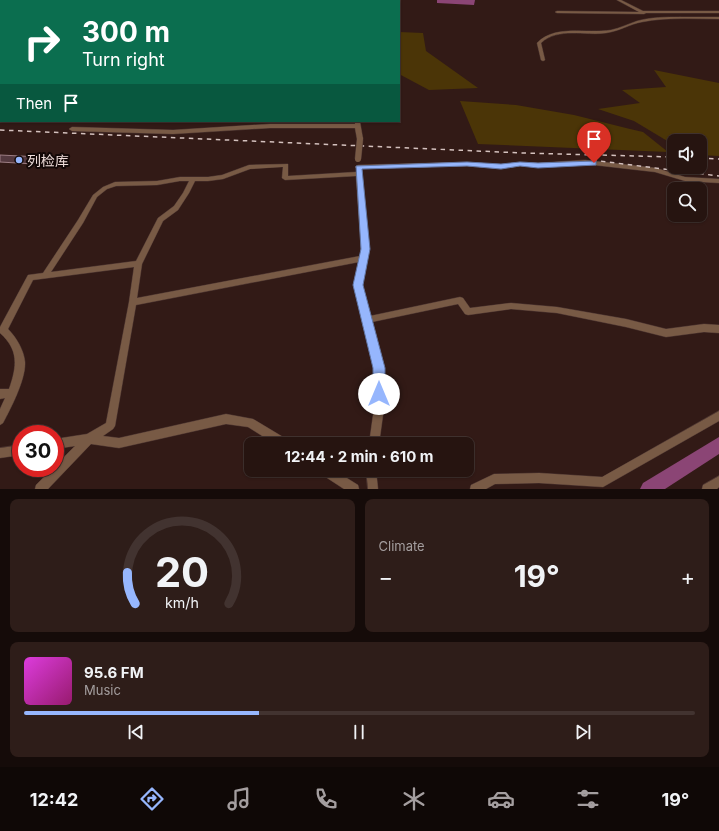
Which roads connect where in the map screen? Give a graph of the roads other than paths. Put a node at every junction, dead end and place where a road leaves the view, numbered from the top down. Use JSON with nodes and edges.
{"nodes":[{"id":1,"x":619,"y":0,"type":"edge"},
{"id":2,"x":557,"y":12,"type":"dead end"},
{"id":3,"x":642,"y":12,"type":"junction"},
{"id":4,"x":719,"y":12,"type":"edge"},
{"id":5,"x":719,"y":18,"type":"edge"},
{"id":6,"x":542,"y":60,"type":"dead end"},
{"id":7,"x":357,"y":123,"type":"edge"},
{"id":8,"x":300,"y":124,"type":"edge"},
{"id":9,"x":72,"y":128,"type":"dead end"},
{"id":10,"x":358,"y":167,"type":"junction"},
{"id":11,"x":193,"y":179,"type":"junction"},
{"id":12,"x":719,"y":181,"type":"edge"},
{"id":13,"x":364,"y":258,"type":"junction"},
{"id":14,"x":138,"y":264,"type":"junction"},
{"id":15,"x":45,"y":275,"type":"junction"},
{"id":16,"x":133,"y":302,"type":"junction"},
{"id":17,"x":366,"y":320,"type":"junction"},
{"id":18,"x":719,"y":329,"type":"edge"},
{"id":19,"x":2,"y":331,"type":"edge"},
{"id":20,"x":12,"y":393,"type":"junction"},
{"id":21,"x":0,"y":394,"type":"edge"},
{"id":22,"x":719,"y":416,"type":"edge"},
{"id":23,"x":0,"y":420,"type":"edge"},
{"id":24,"x":273,"y":437,"type":"edge"},
{"id":25,"x":375,"y":437,"type":"edge"},
{"id":26,"x":88,"y":439,"type":"junction"},
{"id":27,"x":64,"y":443,"type":"edge"},
{"id":28,"x":12,"y":451,"type":"edge"},
{"id":29,"x":0,"y":453,"type":"edge"},
{"id":30,"x":336,"y":477,"type":"edge"},
{"id":31,"x":372,"y":477,"type":"edge"},
{"id":32,"x":719,"y":481,"type":"edge"},
{"id":33,"x":40,"y":489,"type":"edge"},
{"id":34,"x":354,"y":489,"type":"edge"},
{"id":35,"x":373,"y":489,"type":"edge"},
{"id":36,"x":475,"y":489,"type":"edge"},
{"id":37,"x":707,"y":489,"type":"edge"}],
"edges":[{"from":1,"to":3,"type":"street"},
{"from":2,"to":3,"type":"street"},
{"from":3,"to":4,"type":"street"},
{"from":5,"to":6,"type":"street"},
{"from":7,"to":8,"type":"street"},
{"from":7,"to":10,"type":"street","bridge":true},
{"from":8,"to":9,"type":"street"},
{"from":10,"to":11,"type":"street"},
{"from":10,"to":12,"type":"street"},
{"from":10,"to":13,"type":"street"},
{"from":11,"to":14,"type":"street"},
{"from":11,"to":15,"type":"street"},
{"from":13,"to":16,"type":"street"},
{"from":13,"to":17,"type":"street"},
{"from":14,"to":15,"type":"street"},
{"from":14,"to":16,"type":"street"},
{"from":15,"to":19,"type":"street"},
{"from":16,"to":26,"type":"street"},
{"from":17,"to":18,"type":"street"},
{"from":17,"to":25,"type":"street"},
{"from":19,"to":20,"type":"street"},
{"from":20,"to":21,"type":"street"},
{"from":20,"to":23,"type":"street"},
{"from":22,"to":36,"type":"street"},
{"from":24,"to":26,"type":"street"},
{"from":26,"to":27,"type":"street"},
{"from":26,"to":33,"type":"street"},
{"from":28,"to":29,"type":"street"},
{"from":30,"to":34,"type":"street"},
{"from":31,"to":35,"type":"street"},
{"from":32,"to":37,"type":"street"}]}
